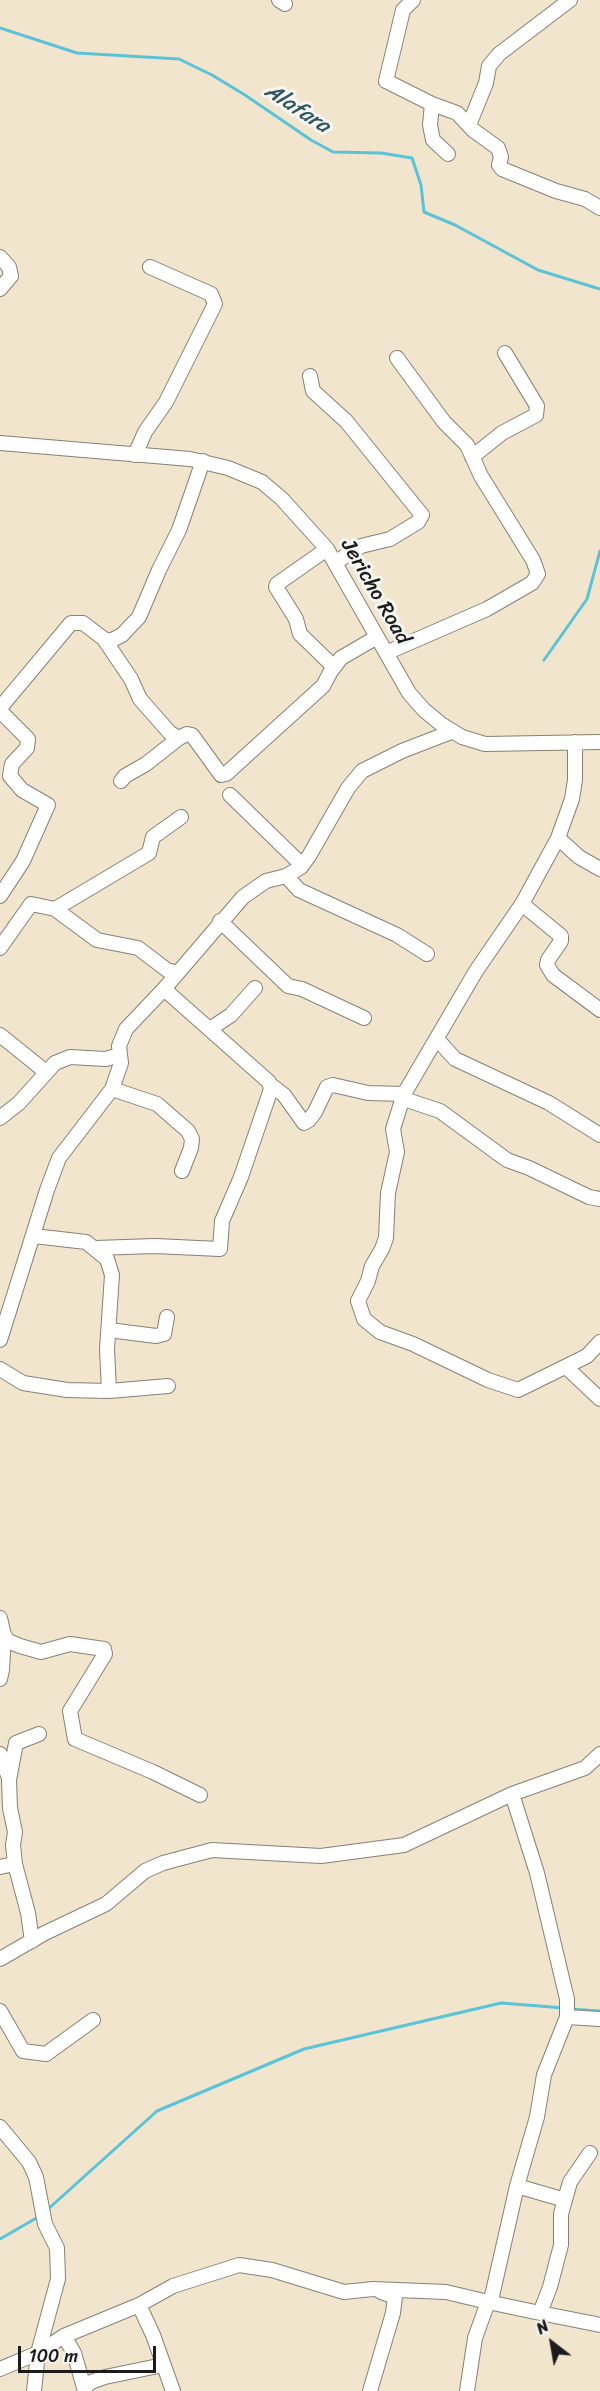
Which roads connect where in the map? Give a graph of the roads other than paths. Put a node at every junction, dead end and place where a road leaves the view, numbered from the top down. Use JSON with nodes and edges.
{"nodes":[{"id":1,"x":413,"y":0,"type":"edge"},
{"id":2,"x":570,"y":0,"type":"edge"},
{"id":3,"x":432,"y":104,"type":"junction"},
{"id":4,"x":469,"y":125,"type":"junction"},
{"id":5,"x":448,"y":154,"type":"dead end"},
{"id":6,"x":600,"y":208,"type":"edge"},
{"id":7,"x":0,"y":257,"type":"edge"},
{"id":8,"x":150,"y":267,"type":"dead end"},
{"id":9,"x":0,"y":290,"type":"edge"},
{"id":10,"x":505,"y":353,"type":"dead end"},
{"id":11,"x":397,"y":358,"type":"dead end"},
{"id":12,"x":310,"y":376,"type":"dead end"},
{"id":13,"x":0,"y":443,"type":"edge"},
{"id":14,"x":135,"y":456,"type":"junction"},
{"id":15,"x":472,"y":457,"type":"junction"},
{"id":16,"x":203,"y":461,"type":"junction"},
{"id":17,"x":327,"y":549,"type":"junction"},
{"id":18,"x":336,"y":562,"type":"junction"},
{"id":19,"x":377,"y":637,"type":"junction"},
{"id":20,"x":104,"y":639,"type":"junction"},
{"id":21,"x":386,"y":653,"type":"junction"},
{"id":22,"x":334,"y":667,"type":"junction"},
{"id":23,"x":0,"y":709,"type":"edge"},
{"id":24,"x":451,"y":732,"type":"junction"},
{"id":25,"x":179,"y":738,"type":"junction"},
{"id":26,"x":575,"y":742,"type":"junction"},
{"id":27,"x":600,"y":742,"type":"edge"},
{"id":28,"x":121,"y":781,"type":"dead end"},
{"id":29,"x":230,"y":795,"type":"dead end"},
{"id":30,"x":181,"y":817,"type":"dead end"},
{"id":31,"x":558,"y":838,"type":"junction"},
{"id":32,"x":302,"y":865,"type":"junction"},
{"id":33,"x":600,"y":869,"type":"edge"},
{"id":34,"x":290,"y":874,"type":"junction"},
{"id":35,"x":0,"y":896,"type":"edge"},
{"id":36,"x":522,"y":904,"type":"junction"},
{"id":37,"x":55,"y":909,"type":"junction"},
{"id":38,"x":220,"y":921,"type":"junction"},
{"id":39,"x":0,"y":948,"type":"edge"},
{"id":40,"x":427,"y":954,"type":"dead end"},
{"id":41,"x":177,"y":973,"type":"junction"},
{"id":42,"x":255,"y":988,"type":"dead end"},
{"id":43,"x":164,"y":989,"type":"junction"},
{"id":44,"x":600,"y":1010,"type":"edge"},
{"id":45,"x":364,"y":1018,"type":"dead end"},
{"id":46,"x":210,"y":1029,"type":"junction"},
{"id":47,"x":0,"y":1035,"type":"edge"},
{"id":48,"x":437,"y":1039,"type":"junction"},
{"id":49,"x":119,"y":1055,"type":"junction"},
{"id":50,"x":46,"y":1072,"type":"junction"},
{"id":51,"x":271,"y":1085,"type":"junction"},
{"id":52,"x":112,"y":1089,"type":"junction"},
{"id":53,"x":404,"y":1096,"type":"junction"},
{"id":54,"x":0,"y":1118,"type":"edge"},
{"id":55,"x":600,"y":1135,"type":"edge"},
{"id":56,"x":182,"y":1171,"type":"dead end"},
{"id":57,"x":600,"y":1199,"type":"edge"},
{"id":58,"x":34,"y":1236,"type":"junction"},
{"id":59,"x":96,"y":1248,"type":"junction"},
{"id":60,"x":168,"y":1317,"type":"dead end"},
{"id":61,"x":109,"y":1330,"type":"junction"},
{"id":62,"x":0,"y":1340,"type":"edge"},
{"id":63,"x":600,"y":1342,"type":"edge"},
{"id":64,"x":567,"y":1368,"type":"junction"},
{"id":65,"x":0,"y":1369,"type":"edge"},
{"id":66,"x":168,"y":1386,"type":"dead end"},
{"id":67,"x":109,"y":1391,"type":"junction"},
{"id":68,"x":600,"y":1399,"type":"edge"},
{"id":69,"x":0,"y":1618,"type":"edge"},
{"id":70,"x":4,"y":1635,"type":"junction"},
{"id":71,"x":0,"y":1679,"type":"edge"},
{"id":72,"x":39,"y":1734,"type":"dead end"},
{"id":73,"x":0,"y":1754,"type":"edge"},
{"id":74,"x":600,"y":1754,"type":"edge"},
{"id":75,"x":9,"y":1780,"type":"junction"},
{"id":76,"x":512,"y":1794,"type":"junction"},
{"id":77,"x":200,"y":1795,"type":"dead end"},
{"id":78,"x":15,"y":1864,"type":"junction"},
{"id":79,"x":0,"y":1867,"type":"edge"},
{"id":80,"x":32,"y":1941,"type":"junction"},
{"id":81,"x":0,"y":1959,"type":"edge"},
{"id":82,"x":0,"y":2011,"type":"edge"},
{"id":83,"x":567,"y":2017,"type":"junction"},
{"id":84,"x":93,"y":2019,"type":"dead end"},
{"id":85,"x":600,"y":2019,"type":"edge"},
{"id":86,"x":0,"y":2127,"type":"edge"},
{"id":87,"x":590,"y":2153,"type":"dead end"},
{"id":88,"x":517,"y":2186,"type":"junction"},
{"id":89,"x":565,"y":2200,"type":"junction"},
{"id":90,"x":373,"y":2289,"type":"junction"},
{"id":91,"x":488,"y":2302,"type":"junction"},
{"id":92,"x":139,"y":2305,"type":"junction"},
{"id":93,"x":540,"y":2313,"type":"junction"},
{"id":94,"x":600,"y":2325,"type":"edge"},
{"id":95,"x":64,"y":2336,"type":"junction"},
{"id":96,"x":38,"y":2353,"type":"junction"},
{"id":97,"x":163,"y":2365,"type":"junction"},
{"id":98,"x":0,"y":2369,"type":"edge"},
{"id":99,"x":85,"y":2389,"type":"edge"},
{"id":100,"x":34,"y":2391,"type":"edge"},
{"id":101,"x":172,"y":2391,"type":"edge"},
{"id":102,"x":370,"y":2391,"type":"edge"},
{"id":103,"x":467,"y":2391,"type":"edge"}],
"edges":[{"from":1,"to":3,"type":"street"},
{"from":2,"to":4,"type":"street"},
{"from":3,"to":4,"type":"street"},
{"from":3,"to":5,"type":"street"},
{"from":4,"to":6,"type":"street"},
{"from":7,"to":9,"type":"street"},
{"from":8,"to":14,"type":"street"},
{"from":10,"to":15,"type":"street"},
{"from":11,"to":15,"type":"street"},
{"from":12,"to":18,"type":"street"},
{"from":13,"to":14,"type":"street","name":"Jericho Road"},
{"from":14,"to":16,"type":"street","name":"Jericho Road"},
{"from":15,"to":21,"type":"street"},
{"from":16,"to":17,"type":"street","name":"Jericho Road"},
{"from":16,"to":20,"type":"street"},
{"from":17,"to":18,"type":"street","name":"Jericho Road"},
{"from":17,"to":22,"type":"street"},
{"from":18,"to":19,"type":"street","name":"Jericho Road"},
{"from":19,"to":21,"type":"street","name":"Jericho Road"},
{"from":19,"to":22,"type":"street"},
{"from":20,"to":23,"type":"street"},
{"from":20,"to":25,"type":"street"},
{"from":21,"to":24,"type":"street","name":"Jericho Road"},
{"from":22,"to":25,"type":"street"},
{"from":23,"to":35,"type":"street"},
{"from":24,"to":26,"type":"street","name":"Jericho Road"},
{"from":24,"to":32,"type":"street"},
{"from":25,"to":28,"type":"street"},
{"from":26,"to":27,"type":"street","name":"Jericho Road"},
{"from":26,"to":31,"type":"street"},
{"from":29,"to":32,"type":"street"},
{"from":30,"to":37,"type":"street"},
{"from":31,"to":33,"type":"street"},
{"from":31,"to":36,"type":"street"},
{"from":32,"to":34,"type":"street"},
{"from":34,"to":38,"type":"street"},
{"from":34,"to":40,"type":"street"},
{"from":36,"to":44,"type":"street"},
{"from":36,"to":48,"type":"street"},
{"from":37,"to":39,"type":"street"},
{"from":37,"to":41,"type":"street"},
{"from":38,"to":41,"type":"street"},
{"from":38,"to":45,"type":"street"},
{"from":41,"to":43,"type":"street"},
{"from":42,"to":46,"type":"street"},
{"from":43,"to":46,"type":"street"},
{"from":43,"to":49,"type":"street"},
{"from":46,"to":51,"type":"street"},
{"from":47,"to":50,"type":"street"},
{"from":48,"to":53,"type":"street"},
{"from":48,"to":55,"type":"street"},
{"from":49,"to":50,"type":"street"},
{"from":49,"to":52,"type":"street"},
{"from":50,"to":54,"type":"street"},
{"from":51,"to":53,"type":"street"},
{"from":51,"to":59,"type":"street"},
{"from":52,"to":56,"type":"street"},
{"from":52,"to":58,"type":"street"},
{"from":53,"to":57,"type":"street"},
{"from":53,"to":64,"type":"street"},
{"from":58,"to":59,"type":"street"},
{"from":58,"to":62,"type":"street"},
{"from":59,"to":61,"type":"street"},
{"from":60,"to":61,"type":"street"},
{"from":61,"to":67,"type":"street"},
{"from":63,"to":64,"type":"street"},
{"from":64,"to":68,"type":"street"},
{"from":65,"to":67,"type":"street"},
{"from":66,"to":67,"type":"street"},
{"from":69,"to":70,"type":"street"},
{"from":70,"to":71,"type":"street"},
{"from":70,"to":77,"type":"street"},
{"from":72,"to":75,"type":"street"},
{"from":73,"to":75,"type":"street"},
{"from":74,"to":76,"type":"street"},
{"from":75,"to":78,"type":"street"},
{"from":76,"to":80,"type":"street"},
{"from":76,"to":83,"type":"street"},
{"from":78,"to":79,"type":"street"},
{"from":78,"to":80,"type":"street"},
{"from":80,"to":81,"type":"street"},
{"from":82,"to":84,"type":"street"},
{"from":83,"to":85,"type":"street"},
{"from":83,"to":88,"type":"street"},
{"from":86,"to":96,"type":"street"},
{"from":87,"to":89,"type":"street"},
{"from":88,"to":89,"type":"street"},
{"from":88,"to":91,"type":"street"},
{"from":89,"to":93,"type":"street"},
{"from":90,"to":91,"type":"street"},
{"from":90,"to":92,"type":"street"},
{"from":90,"to":102,"type":"street"},
{"from":91,"to":93,"type":"street"},
{"from":91,"to":103,"type":"street"},
{"from":92,"to":95,"type":"street"},
{"from":92,"to":97,"type":"street"},
{"from":93,"to":94,"type":"street"},
{"from":95,"to":96,"type":"street"},
{"from":95,"to":99,"type":"street"},
{"from":96,"to":98,"type":"street"},
{"from":96,"to":100,"type":"street"},
{"from":97,"to":99,"type":"street"},
{"from":97,"to":101,"type":"street"}]}
